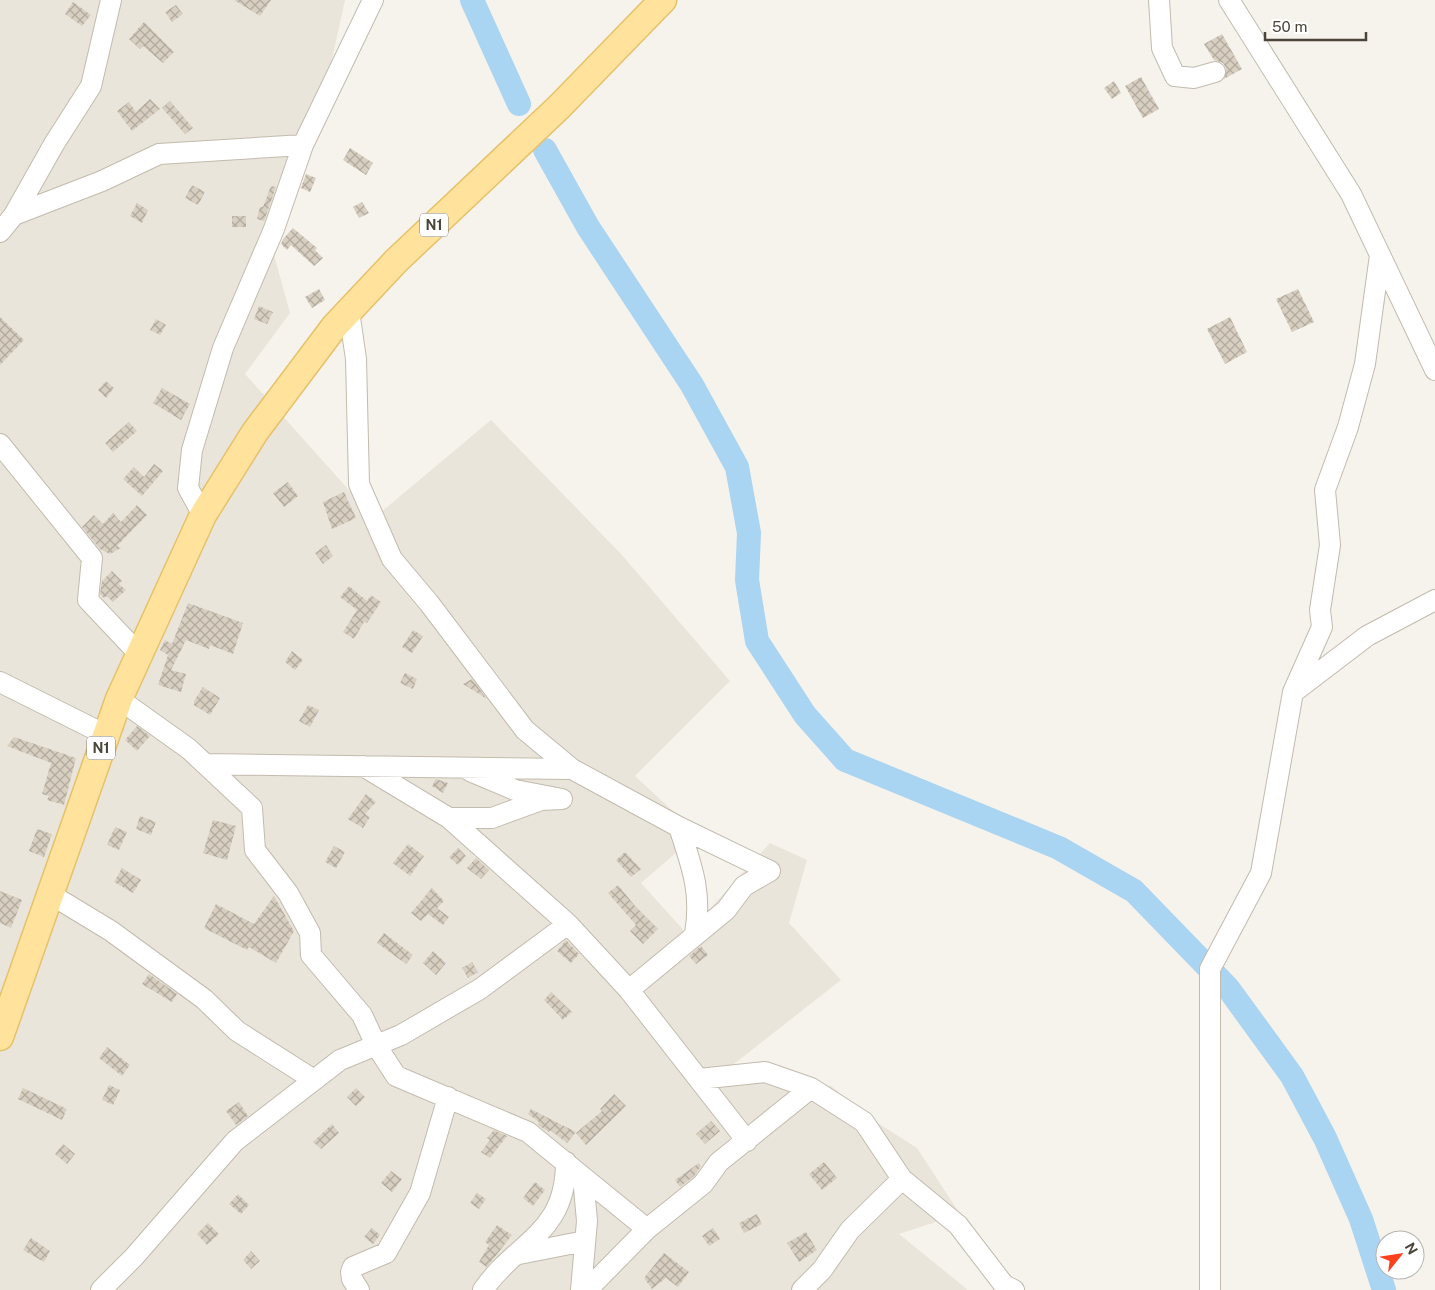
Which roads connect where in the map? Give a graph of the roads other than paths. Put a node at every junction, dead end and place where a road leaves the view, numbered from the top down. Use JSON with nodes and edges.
{"nodes":[{"id":1,"x":111,"y":0,"type":"edge"},
{"id":2,"x":372,"y":0,"type":"edge"},
{"id":3,"x":663,"y":0,"type":"edge"},
{"id":4,"x":1159,"y":0,"type":"edge"},
{"id":5,"x":1229,"y":0,"type":"edge"},
{"id":6,"x":1215,"y":72,"type":"dead end"},
{"id":7,"x":303,"y":145,"type":"junction"},
{"id":8,"x":14,"y":215,"type":"junction"},
{"id":9,"x":0,"y":232,"type":"edge"},
{"id":10,"x":1380,"y":255,"type":"junction"},
{"id":11,"x":349,"y":311,"type":"junction"},
{"id":12,"x":1435,"y":370,"type":"edge"},
{"id":13,"x":0,"y":444,"type":"edge"},
{"id":14,"x":203,"y":515,"type":"junction"},
{"id":15,"x":1435,"y":600,"type":"edge"},
{"id":16,"x":140,"y":655,"type":"junction"},
{"id":17,"x":0,"y":682,"type":"edge"},
{"id":18,"x":1293,"y":692,"type":"junction"},
{"id":19,"x":119,"y":699,"type":"junction"},
{"id":20,"x":106,"y":734,"type":"junction"},
{"id":21,"x":205,"y":764,"type":"junction"},
{"id":22,"x":363,"y":766,"type":"junction"},
{"id":23,"x":459,"y":766,"type":"junction"},
{"id":24,"x":572,"y":768,"type":"junction"},
{"id":25,"x":449,"y":818,"type":"junction"},
{"id":26,"x":679,"y":827,"type":"junction"},
{"id":27,"x":50,"y":894,"type":"junction"},
{"id":28,"x":568,"y":924,"type":"junction"},
{"id":29,"x":695,"y":934,"type":"junction"},
{"id":30,"x":629,"y":990,"type":"junction"},
{"id":31,"x":0,"y":1037,"type":"edge"},
{"id":32,"x":376,"y":1045,"type":"junction"},
{"id":33,"x":699,"y":1079,"type":"junction"},
{"id":34,"x":314,"y":1080,"type":"junction"},
{"id":35,"x":811,"y":1088,"type":"junction"},
{"id":36,"x":448,"y":1097,"type":"junction"},
{"id":37,"x":747,"y":1141,"type":"junction"},
{"id":38,"x":566,"y":1162,"type":"junction"},
{"id":39,"x":583,"y":1177,"type":"junction"},
{"id":40,"x":902,"y":1179,"type":"junction"},
{"id":41,"x":647,"y":1229,"type":"junction"},
{"id":42,"x":585,"y":1241,"type":"junction"},
{"id":43,"x":514,"y":1255,"type":"junction"},
{"id":44,"x":101,"y":1290,"type":"edge"},
{"id":45,"x":359,"y":1290,"type":"edge"},
{"id":46,"x":483,"y":1290,"type":"edge"},
{"id":47,"x":581,"y":1290,"type":"edge"},
{"id":48,"x":587,"y":1290,"type":"edge"},
{"id":49,"x":802,"y":1290,"type":"edge"},
{"id":50,"x":1014,"y":1290,"type":"edge"},
{"id":51,"x":1210,"y":1290,"type":"edge"}],
"edges":[{"from":1,"to":8,"type":"street"},
{"from":2,"to":7,"type":"street"},
{"from":3,"to":11,"type":"main road","number":"N1"},
{"from":4,"to":6,"type":"street"},
{"from":5,"to":10,"type":"street"},
{"from":7,"to":8,"type":"street"},
{"from":7,"to":14,"type":"street"},
{"from":8,"to":9,"type":"street"},
{"from":10,"to":12,"type":"street"},
{"from":10,"to":18,"type":"street"},
{"from":11,"to":14,"type":"main road","number":"N1"},
{"from":11,"to":24,"type":"street"},
{"from":13,"to":16,"type":"street"},
{"from":14,"to":16,"type":"main road","number":"N1"},
{"from":15,"to":18,"type":"street"},
{"from":16,"to":19,"type":"main road","number":"N1"},
{"from":17,"to":20,"type":"street"},
{"from":18,"to":51,"type":"street"},
{"from":19,"to":20,"type":"main road","number":"N1"},
{"from":19,"to":21,"type":"street"},
{"from":20,"to":27,"type":"main road","number":"N1"},
{"from":21,"to":22,"type":"street"},
{"from":21,"to":32,"type":"street"},
{"from":22,"to":23,"type":"street"},
{"from":22,"to":25,"type":"street"},
{"from":23,"to":24,"type":"street"},
{"from":23,"to":25,"type":"street"},
{"from":24,"to":26,"type":"street"},
{"from":25,"to":28,"type":"street"},
{"from":26,"to":29,"type":"street"},
{"from":26,"to":29,"type":"street"},
{"from":27,"to":31,"type":"main road","number":"N1"},
{"from":27,"to":34,"type":"street"},
{"from":28,"to":30,"type":"street"},
{"from":28,"to":32,"type":"street"},
{"from":29,"to":30,"type":"street"},
{"from":30,"to":33,"type":"street"},
{"from":32,"to":34,"type":"street"},
{"from":32,"to":36,"type":"street"},
{"from":33,"to":35,"type":"street"},
{"from":33,"to":37,"type":"street"},
{"from":34,"to":44,"type":"street"},
{"from":35,"to":37,"type":"street"},
{"from":35,"to":40,"type":"street"},
{"from":36,"to":38,"type":"street"},
{"from":36,"to":45,"type":"street"},
{"from":37,"to":41,"type":"street"},
{"from":38,"to":39,"type":"street"},
{"from":38,"to":43,"type":"street"},
{"from":39,"to":41,"type":"street"},
{"from":39,"to":42,"type":"street"},
{"from":40,"to":49,"type":"street"},
{"from":40,"to":50,"type":"street"},
{"from":41,"to":48,"type":"street"},
{"from":42,"to":43,"type":"street"},
{"from":42,"to":47,"type":"street"},
{"from":43,"to":46,"type":"street"}]}
